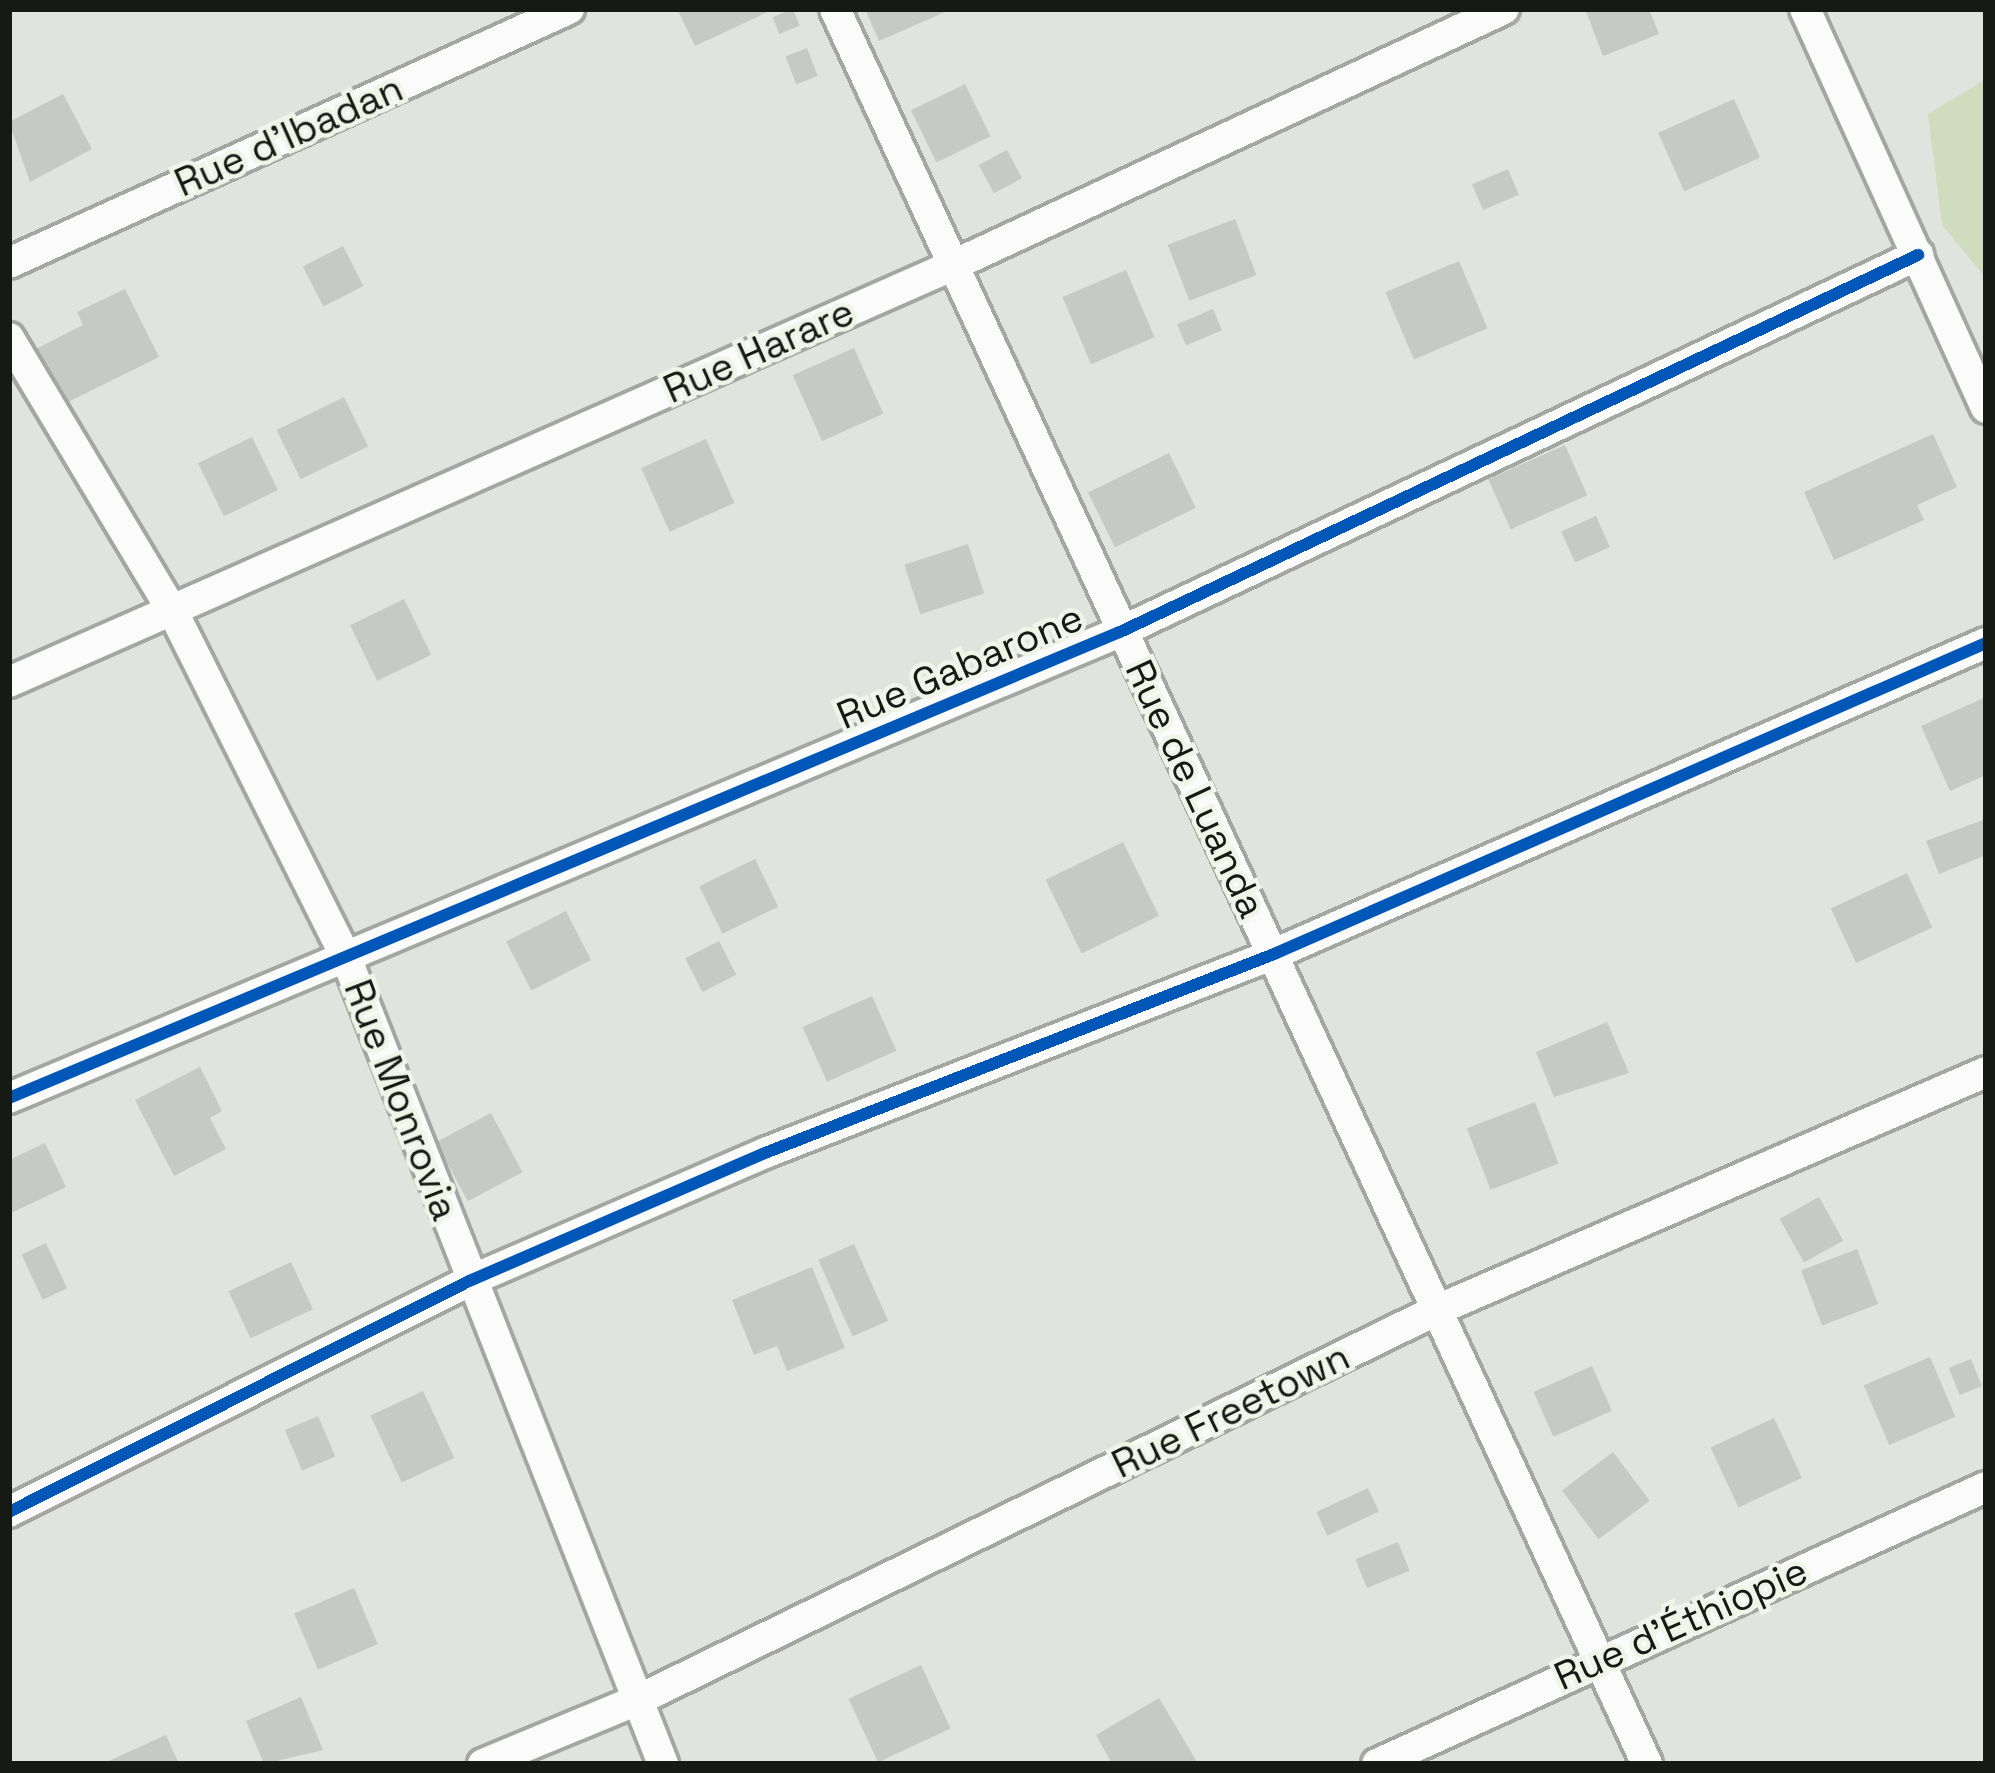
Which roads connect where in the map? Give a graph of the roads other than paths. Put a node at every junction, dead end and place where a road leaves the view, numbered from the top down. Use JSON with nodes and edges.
{"nodes":[{"id":1,"x":569,"y":9,"type":"edge"},
{"id":2,"x":835,"y":9,"type":"edge"},
{"id":3,"x":1504,"y":9,"type":"edge"},
{"id":4,"x":1805,"y":9,"type":"edge"},
{"id":5,"x":1918,"y":255,"type":"junction"},
{"id":6,"x":9,"y":263,"type":"edge"},
{"id":7,"x":958,"y":263,"type":"junction"},
{"id":8,"x":9,"y":338,"type":"edge"},
{"id":9,"x":1986,"y":408,"type":"edge"},
{"id":10,"x":172,"y":610,"type":"junction"},
{"id":11,"x":1120,"y":632,"type":"junction"},
{"id":12,"x":1986,"y":643,"type":"edge"},
{"id":13,"x":9,"y":682,"type":"edge"},
{"id":14,"x":1274,"y":954,"type":"junction"},
{"id":15,"x":347,"y":960,"type":"junction"},
{"id":16,"x":1986,"y":1072,"type":"edge"},
{"id":17,"x":9,"y":1098,"type":"edge"},
{"id":18,"x":470,"y":1281,"type":"junction"},
{"id":19,"x":1437,"y":1310,"type":"junction"},
{"id":20,"x":1986,"y":1487,"type":"edge"},
{"id":21,"x":9,"y":1512,"type":"edge"},
{"id":22,"x":1596,"y":1661,"type":"junction"},
{"id":23,"x":640,"y":1699,"type":"junction"},
{"id":24,"x":483,"y":1764,"type":"edge"},
{"id":25,"x":663,"y":1764,"type":"edge"},
{"id":26,"x":1377,"y":1764,"type":"edge"},
{"id":27,"x":1647,"y":1764,"type":"edge"}],
"edges":[{"from":1,"to":6,"type":"street","name":"Rue d'Ibadan"},
{"from":2,"to":7,"type":"street","name":"Rue de Luanda"},
{"from":3,"to":7,"type":"street","name":"Rue Harare"},
{"from":4,"to":5,"type":"street"},
{"from":5,"to":9,"type":"street"},
{"from":5,"to":11,"type":"street","name":"Rue Gabarone"},
{"from":7,"to":10,"type":"street","name":"Rue Harare"},
{"from":7,"to":11,"type":"street","name":"Rue de Luanda"},
{"from":8,"to":10,"type":"street","name":"Rue Monrovia"},
{"from":10,"to":13,"type":"street","name":"Rue Harare"},
{"from":10,"to":15,"type":"street","name":"Rue Monrovia"},
{"from":11,"to":14,"type":"street","name":"Rue de Luanda"},
{"from":11,"to":15,"type":"street","name":"Rue Gabarone"},
{"from":12,"to":14,"type":"street"},
{"from":14,"to":18,"type":"street"},
{"from":14,"to":19,"type":"street","name":"Rue de Luanda"},
{"from":15,"to":17,"type":"street","name":"Rue Gabarone"},
{"from":15,"to":18,"type":"street","name":"Rue Monrovia"},
{"from":16,"to":19,"type":"street","name":"Rue Freetown"},
{"from":18,"to":21,"type":"street"},
{"from":18,"to":23,"type":"street","name":"Rue Monrovia"},
{"from":19,"to":22,"type":"street","name":"Rue de Luanda"},
{"from":19,"to":23,"type":"street","name":"Rue Freetown"},
{"from":20,"to":22,"type":"street","name":"Rue d'Éthiopie"},
{"from":22,"to":26,"type":"street","name":"Rue d'Éthiopie"},
{"from":22,"to":27,"type":"street","name":"Rue de Luanda"},
{"from":23,"to":24,"type":"street","name":"Rue Freetown"},
{"from":23,"to":25,"type":"street","name":"Rue Monrovia"}]}
